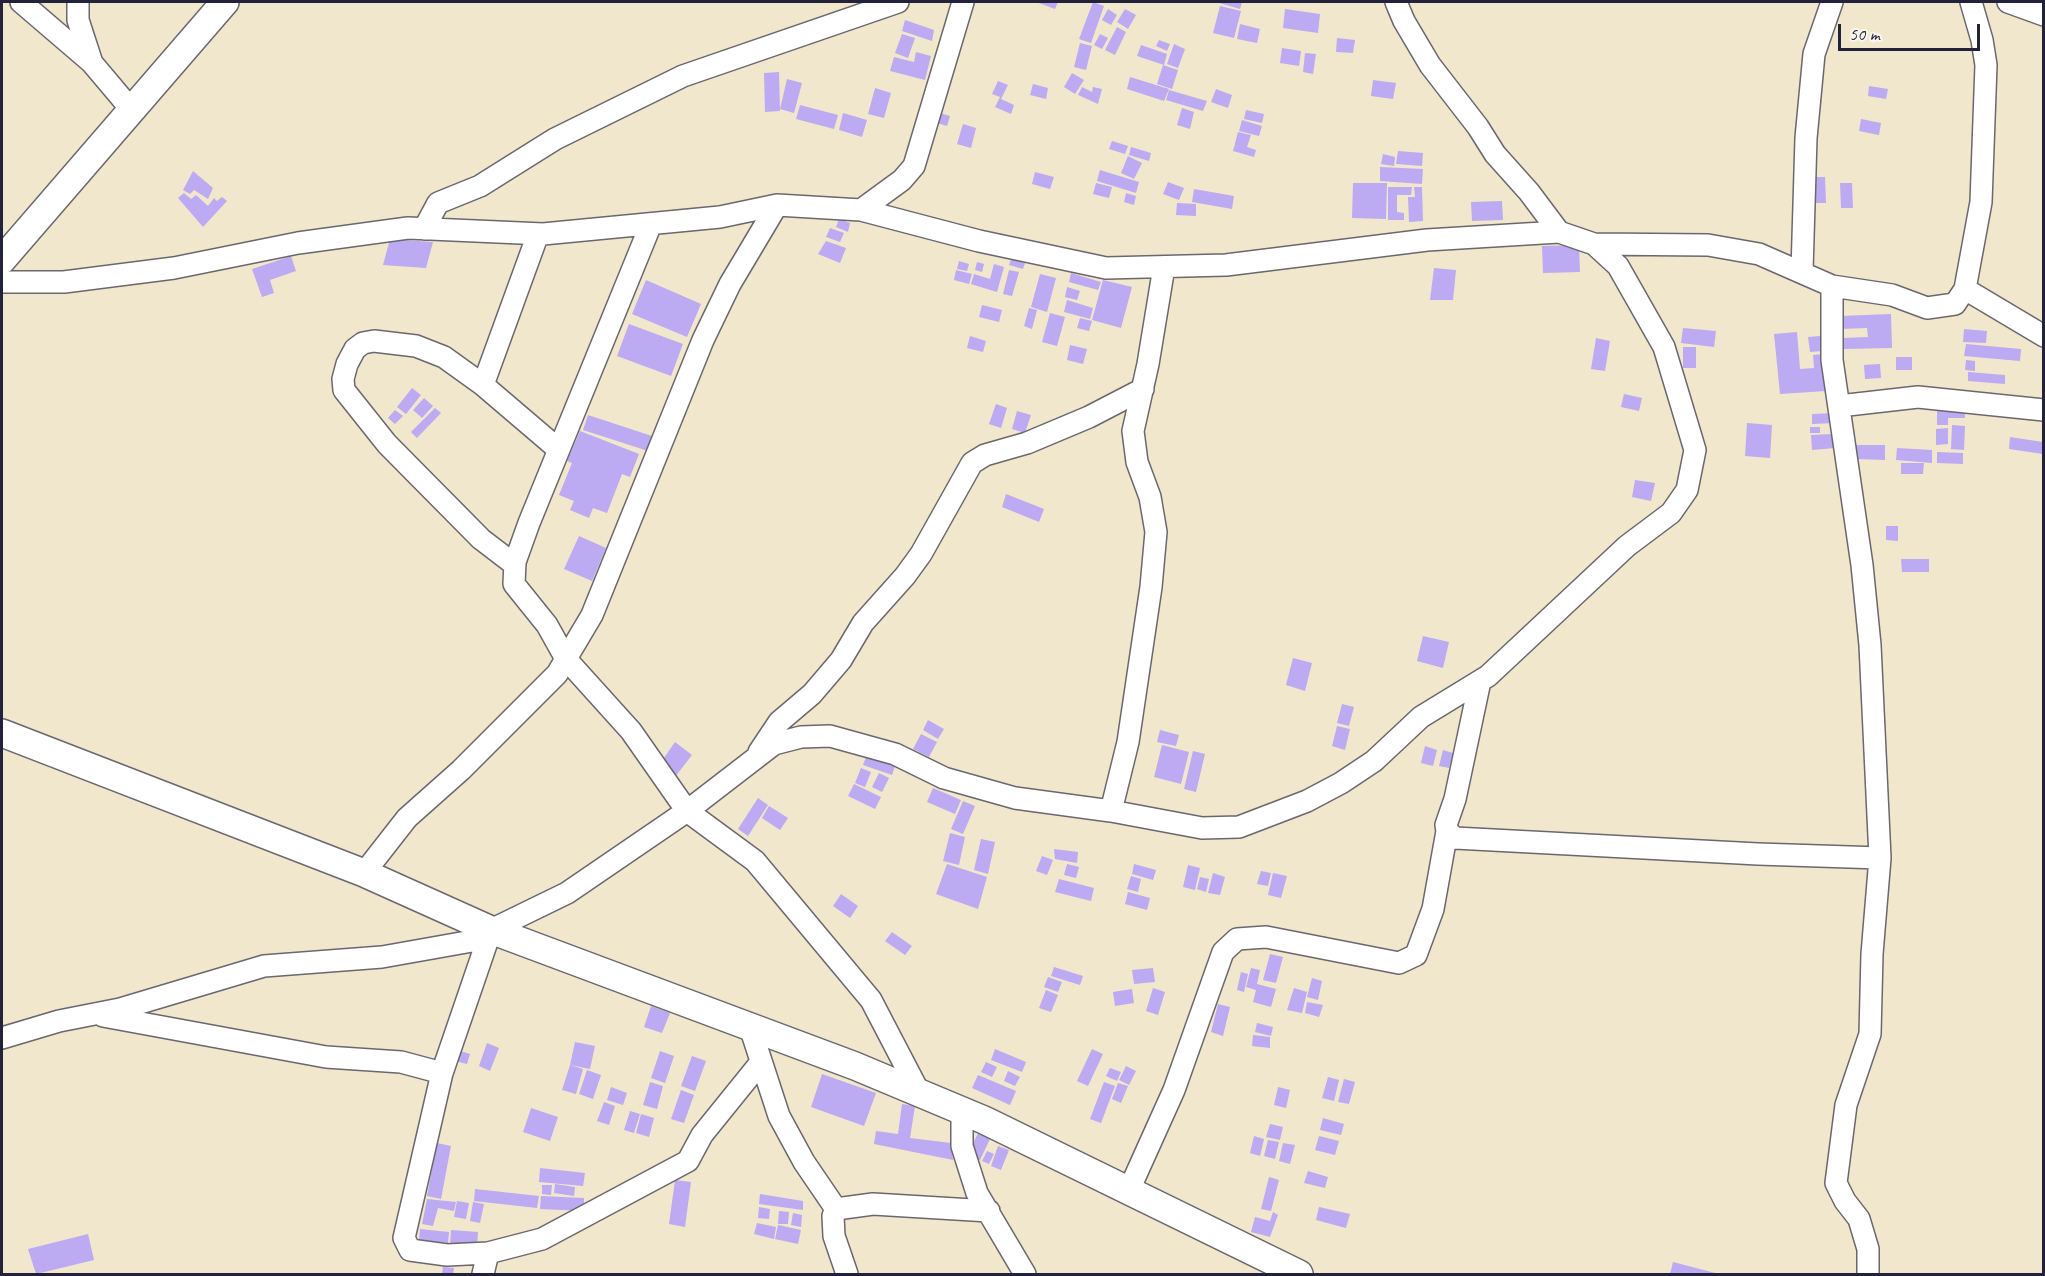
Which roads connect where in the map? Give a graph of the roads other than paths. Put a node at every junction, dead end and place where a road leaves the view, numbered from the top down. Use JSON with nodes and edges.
{"nodes":[{"id":1,"x":21,"y":2,"type":"edge"},
{"id":2,"x":78,"y":2,"type":"edge"},
{"id":3,"x":225,"y":2,"type":"edge"},
{"id":4,"x":898,"y":2,"type":"edge"},
{"id":5,"x":963,"y":2,"type":"edge"},
{"id":6,"x":1396,"y":2,"type":"edge"},
{"id":7,"x":1832,"y":2,"type":"edge"},
{"id":8,"x":1971,"y":2,"type":"edge"},
{"id":9,"x":2008,"y":2,"type":"edge"},
{"id":10,"x":2043,"y":15,"type":"edge"},
{"id":11,"x":92,"y":63,"type":"junction"},
{"id":12,"x":130,"y":108,"type":"junction"},
{"id":13,"x":777,"y":205,"type":"junction"},
{"id":14,"x":861,"y":210,"type":"junction"},
{"id":15,"x":651,"y":224,"type":"junction"},
{"id":16,"x":424,"y":229,"type":"junction"},
{"id":17,"x":1559,"y":232,"type":"junction"},
{"id":18,"x":538,"y":234,"type":"junction"},
{"id":19,"x":1594,"y":244,"type":"junction"},
{"id":20,"x":2,"y":260,"type":"edge"},
{"id":21,"x":1164,"y":267,"type":"junction"},
{"id":22,"x":1802,"y":271,"type":"junction"},
{"id":23,"x":2,"y":282,"type":"edge"},
{"id":24,"x":1832,"y":286,"type":"junction"},
{"id":25,"x":1965,"y":289,"type":"junction"},
{"id":26,"x":2043,"y":336,"type":"edge"},
{"id":27,"x":483,"y":385,"type":"junction"},
{"id":28,"x":1143,"y":389,"type":"junction"},
{"id":29,"x":1839,"y":406,"type":"junction"},
{"id":30,"x":2043,"y":410,"type":"edge"},
{"id":31,"x":558,"y":449,"type":"junction"},
{"id":32,"x":515,"y":565,"type":"junction"},
{"id":33,"x":566,"y":659,"type":"junction"},
{"id":34,"x":1480,"y":681,"type":"junction"},
{"id":35,"x":2,"y":733,"type":"edge"},
{"id":36,"x":756,"y":758,"type":"junction"},
{"id":37,"x":687,"y":811,"type":"junction"},
{"id":38,"x":1111,"y":811,"type":"junction"},
{"id":39,"x":1447,"y":831,"type":"junction"},
{"id":40,"x":1880,"y":858,"type":"junction"},
{"id":41,"x":364,"y":873,"type":"junction"},
{"id":42,"x":490,"y":934,"type":"junction"},
{"id":43,"x":93,"y":1014,"type":"junction"},
{"id":44,"x":750,"y":1027,"type":"junction"},
{"id":45,"x":2,"y":1038,"type":"edge"},
{"id":46,"x":761,"y":1062,"type":"junction"},
{"id":47,"x":442,"y":1073,"type":"junction"},
{"id":48,"x":920,"y":1094,"type":"junction"},
{"id":49,"x":962,"y":1111,"type":"junction"},
{"id":50,"x":1129,"y":1190,"type":"junction"},
{"id":51,"x":836,"y":1209,"type":"junction"},
{"id":52,"x":988,"y":1211,"type":"junction"},
{"id":53,"x":488,"y":1253,"type":"junction"},
{"id":54,"x":483,"y":1275,"type":"edge"},
{"id":55,"x":847,"y":1275,"type":"edge"},
{"id":56,"x":1025,"y":1275,"type":"edge"},
{"id":57,"x":1299,"y":1275,"type":"edge"},
{"id":58,"x":1868,"y":1275,"type":"edge"}],
"edges":[{"from":1,"to":11,"type":"street"},
{"from":2,"to":11,"type":"street"},
{"from":3,"to":12,"type":"street"},
{"from":4,"to":16,"type":"street"},
{"from":5,"to":14,"type":"street"},
{"from":6,"to":17,"type":"street"},
{"from":7,"to":22,"type":"street"},
{"from":8,"to":25,"type":"street"},
{"from":9,"to":10,"type":"street"},
{"from":11,"to":12,"type":"street"},
{"from":12,"to":20,"type":"street"},
{"from":13,"to":14,"type":"street"},
{"from":13,"to":15,"type":"street"},
{"from":13,"to":33,"type":"street"},
{"from":14,"to":21,"type":"street"},
{"from":15,"to":18,"type":"street"},
{"from":15,"to":31,"type":"street"},
{"from":16,"to":18,"type":"street"},
{"from":16,"to":23,"type":"street"},
{"from":17,"to":19,"type":"street"},
{"from":17,"to":21,"type":"street"},
{"from":18,"to":27,"type":"street"},
{"from":19,"to":22,"type":"street"},
{"from":19,"to":34,"type":"street"},
{"from":21,"to":28,"type":"street"},
{"from":22,"to":24,"type":"street"},
{"from":24,"to":25,"type":"street"},
{"from":24,"to":29,"type":"street"},
{"from":25,"to":26,"type":"street"},
{"from":27,"to":31,"type":"street"},
{"from":27,"to":32,"type":"street"},
{"from":28,"to":36,"type":"street"},
{"from":28,"to":38,"type":"street"},
{"from":29,"to":30,"type":"street"},
{"from":29,"to":40,"type":"street"},
{"from":31,"to":32,"type":"street"},
{"from":32,"to":33,"type":"street"},
{"from":33,"to":37,"type":"street"},
{"from":33,"to":41,"type":"street"},
{"from":34,"to":38,"type":"street"},
{"from":34,"to":39,"type":"street"},
{"from":35,"to":41,"type":"street"},
{"from":36,"to":37,"type":"street"},
{"from":36,"to":38,"type":"street"},
{"from":37,"to":42,"type":"street"},
{"from":37,"to":48,"type":"street"},
{"from":39,"to":40,"type":"street"},
{"from":39,"to":50,"type":"street"},
{"from":40,"to":58,"type":"street"},
{"from":41,"to":42,"type":"street"},
{"from":42,"to":43,"type":"street"},
{"from":42,"to":44,"type":"street"},
{"from":42,"to":47,"type":"street"},
{"from":43,"to":45,"type":"street"},
{"from":43,"to":47,"type":"street"},
{"from":44,"to":46,"type":"street"},
{"from":44,"to":48,"type":"street"},
{"from":46,"to":51,"type":"street"},
{"from":46,"to":53,"type":"street"},
{"from":47,"to":53,"type":"street"},
{"from":48,"to":49,"type":"street"},
{"from":49,"to":50,"type":"street"},
{"from":49,"to":52,"type":"street"},
{"from":50,"to":57,"type":"street"},
{"from":51,"to":52,"type":"street"},
{"from":51,"to":55,"type":"street"},
{"from":52,"to":56,"type":"street"},
{"from":53,"to":54,"type":"street"}]}
